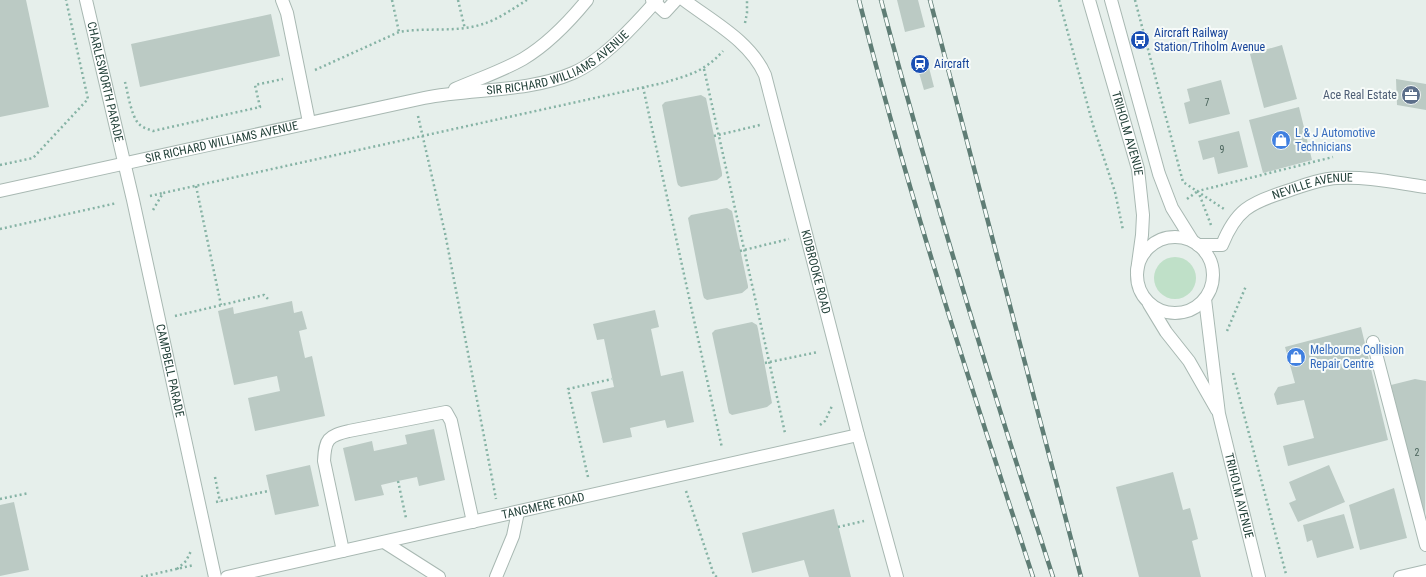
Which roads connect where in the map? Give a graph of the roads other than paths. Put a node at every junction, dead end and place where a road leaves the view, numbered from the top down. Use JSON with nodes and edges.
{"nodes":[{"id":1,"x":86,"y":0,"type":"edge"},
{"id":2,"x":282,"y":0,"type":"edge"},
{"id":3,"x":587,"y":0,"type":"edge"},
{"id":4,"x":676,"y":0,"type":"edge"},
{"id":5,"x":684,"y":0,"type":"edge"},
{"id":6,"x":1089,"y":0,"type":"edge"},
{"id":7,"x":1111,"y":0,"type":"edge"},
{"id":8,"x":654,"y":1,"type":"edge"},
{"id":9,"x":443,"y":94,"type":"junction"},
{"id":10,"x":308,"y":122,"type":"junction"},
{"id":11,"x":123,"y":164,"type":"junction"},
{"id":12,"x":1426,"y":187,"type":"edge"},
{"id":13,"x":0,"y":191,"type":"edge"},
{"id":14,"x":1195,"y":242,"type":"junction"},
{"id":15,"x":1137,"y":271,"type":"junction"},
{"id":16,"x":1205,"y":299,"type":"junction"},
{"id":17,"x":1146,"y":300,"type":"junction"},
{"id":18,"x":1373,"y":342,"type":"dead end"},
{"id":19,"x":1219,"y":414,"type":"junction"},
{"id":20,"x":858,"y":435,"type":"junction"},
{"id":21,"x":518,"y":512,"type":"junction"},
{"id":22,"x":473,"y":522,"type":"junction"},
{"id":23,"x":384,"y":542,"type":"junction"},
{"id":24,"x":1426,"y":545,"type":"edge"},
{"id":25,"x":343,"y":551,"type":"junction"},
{"id":26,"x":1426,"y":571,"type":"edge"},
{"id":27,"x":215,"y":577,"type":"edge"},
{"id":28,"x":227,"y":577,"type":"edge"},
{"id":29,"x":439,"y":577,"type":"edge"},
{"id":30,"x":496,"y":577,"type":"edge"},
{"id":31,"x":897,"y":577,"type":"edge"},
{"id":32,"x":1259,"y":577,"type":"edge"},
{"id":33,"x":1400,"y":577,"type":"edge"}],
"edges":[{"from":1,"to":11,"type":"street","name":"CHARLESWORTH PARADE"},
{"from":2,"to":10,"type":"street"},
{"from":3,"to":9,"type":"street","name":"SIR RICHARD WILLIAMS AVENUE"},
{"from":4,"to":8,"type":"street"},
{"from":5,"to":20,"type":"street","name":"KIDBROOKE ROAD"},
{"from":6,"to":15,"type":"street","name":"TRIHOLM AVENUE"},
{"from":7,"to":14,"type":"street","name":"TRIHOLM AVENUE"},
{"from":8,"to":9,"type":"street","name":"SIR RICHARD WILLIAMS AVENUE"},
{"from":9,"to":10,"type":"street","name":"SIR RICHARD WILLIAMS AVENUE"},
{"from":10,"to":11,"type":"street","name":"SIR RICHARD WILLIAMS AVENUE"},
{"from":11,"to":13,"type":"street","name":"SIR RICHARD WILLIAMS AVENUE"},
{"from":11,"to":27,"type":"street","name":"CAMPBELL PARADE"},
{"from":12,"to":14,"type":"street","name":"NEVILLE AVENUE"},
{"from":14,"to":15,"type":"street"},
{"from":14,"to":16,"type":"street"},
{"from":15,"to":17,"type":"street"},
{"from":16,"to":17,"type":"street"},
{"from":16,"to":19,"type":"street","name":"TRIHOLM AVENUE"},
{"from":17,"to":19,"type":"street","name":"TRIHOLM AVENUE"},
{"from":18,"to":24,"type":"street"},
{"from":19,"to":32,"type":"street","name":"TRIHOLM AVENUE"},
{"from":20,"to":21,"type":"street","name":"TANGMERE ROAD"},
{"from":20,"to":31,"type":"street","name":"KIDBROOKE ROAD"},
{"from":21,"to":22,"type":"street","name":"TANGMERE ROAD"},
{"from":21,"to":30,"type":"street"},
{"from":22,"to":23,"type":"street","name":"TANGMERE ROAD"},
{"from":22,"to":25,"type":"street"},
{"from":23,"to":25,"type":"street","name":"TANGMERE ROAD"},
{"from":23,"to":29,"type":"street"},
{"from":25,"to":28,"type":"street","name":"TANGMERE ROAD"},
{"from":26,"to":33,"type":"street"}]}
